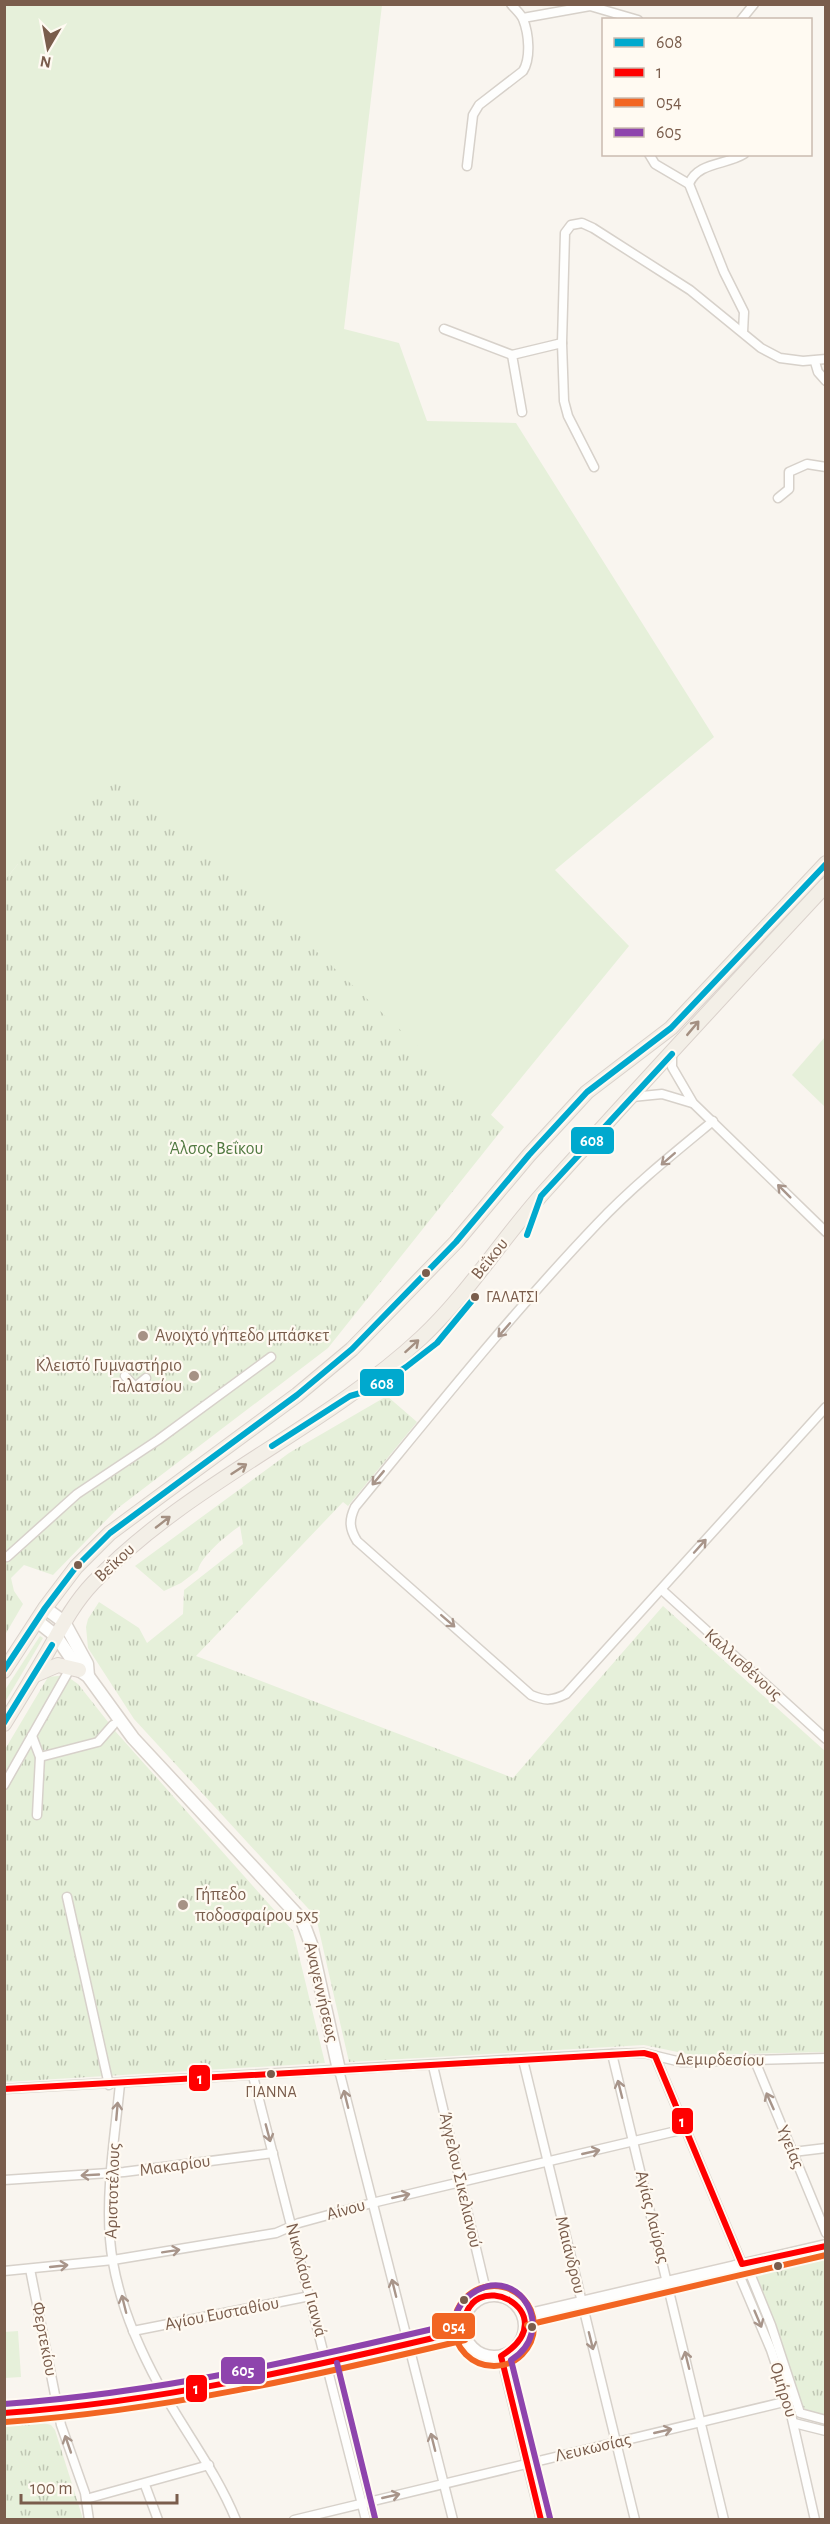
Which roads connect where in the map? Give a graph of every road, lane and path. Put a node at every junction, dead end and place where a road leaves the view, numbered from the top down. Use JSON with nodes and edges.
{"nodes":[{"id":1,"x":511,"y":4,"type":"edge"},
{"id":2,"x":754,"y":4,"type":"edge"},
{"id":3,"x":523,"y":18,"type":"junction"},
{"id":4,"x":631,"y":18,"type":"edge"},
{"id":5,"x":743,"y":18,"type":"edge"},
{"id":6,"x":650,"y":156,"type":"edge"},
{"id":7,"x":738,"y":156,"type":"edge"},
{"id":8,"x":467,"y":166,"type":"dead end"},
{"id":9,"x":689,"y":184,"type":"junction"},
{"id":10,"x":444,"y":329,"type":"dead end"},
{"id":11,"x":743,"y":332,"type":"junction"},
{"id":12,"x":562,"y":343,"type":"junction"},
{"id":13,"x":512,"y":355,"type":"junction"},
{"id":14,"x":825,"y":359,"type":"edge"},
{"id":15,"x":815,"y":362,"type":"junction"},
{"id":16,"x":825,"y":381,"type":"edge"},
{"id":17,"x":522,"y":412,"type":"dead end"},
{"id":18,"x":594,"y":467,"type":"dead end"},
{"id":19,"x":825,"y":467,"type":"edge"},
{"id":20,"x":778,"y":498,"type":"dead end"},
{"id":21,"x":825,"y":863,"type":"edge"},
{"id":22,"x":825,"y":885,"type":"edge"},
{"id":23,"x":672,"y":1053,"type":"junction"},
{"id":24,"x":631,"y":1097,"type":"junction"},
{"id":25,"x":693,"y":1103,"type":"junction"},
{"id":26,"x":713,"y":1121,"type":"junction"},
{"id":27,"x":825,"y":1232,"type":"edge"},
{"id":28,"x":272,"y":1357,"type":"dead end"},
{"id":29,"x":125,"y":1376,"type":"dead end"},
{"id":30,"x":147,"y":1378,"type":"dead end"},
{"id":31,"x":825,"y":1407,"type":"edge"},
{"id":32,"x":7,"y":1557,"type":"dead end"},
{"id":33,"x":662,"y":1590,"type":"junction"},
{"id":34,"x":45,"y":1608,"type":"junction"},
{"id":35,"x":37,"y":1620,"type":"junction"},
{"id":36,"x":64,"y":1622,"type":"junction"},
{"id":37,"x":56,"y":1636,"type":"junction"},
{"id":38,"x":4,"y":1671,"type":"edge"},
{"id":39,"x":78,"y":1673,"type":"junction"},
{"id":40,"x":33,"y":1676,"type":"junction"},
{"id":41,"x":4,"y":1724,"type":"edge"},
{"id":42,"x":112,"y":1725,"type":"dead end"},
{"id":43,"x":32,"y":1736,"type":"junction"},
{"id":44,"x":825,"y":1739,"type":"edge"},
{"id":45,"x":40,"y":1756,"type":"junction"},
{"id":46,"x":4,"y":1785,"type":"edge"},
{"id":47,"x":37,"y":1815,"type":"dead end"},
{"id":48,"x":67,"y":1897,"type":"dead end"},
{"id":49,"x":612,"y":2054,"type":"junction"},
{"id":50,"x":655,"y":2056,"type":"junction"},
{"id":51,"x":825,"y":2058,"type":"edge"},
{"id":52,"x":523,"y":2060,"type":"junction"},
{"id":53,"x":755,"y":2061,"type":"junction"},
{"id":54,"x":434,"y":2066,"type":"junction"},
{"id":55,"x":339,"y":2070,"type":"junction"},
{"id":56,"x":253,"y":2076,"type":"junction"},
{"id":57,"x":120,"y":2084,"type":"junction"},
{"id":58,"x":109,"y":2085,"type":"junction"},
{"id":59,"x":4,"y":2089,"type":"edge"},
{"id":60,"x":685,"y":2129,"type":"junction"},
{"id":61,"x":634,"y":2142,"type":"junction"},
{"id":62,"x":825,"y":2148,"type":"edge"},
{"id":63,"x":273,"y":2152,"type":"junction"},
{"id":64,"x":792,"y":2152,"type":"junction"},
{"id":65,"x":548,"y":2161,"type":"junction"},
{"id":66,"x":112,"y":2173,"type":"junction"},
{"id":67,"x":4,"y":2180,"type":"edge"},
{"id":68,"x":461,"y":2182,"type":"junction"},
{"id":69,"x":372,"y":2203,"type":"junction"},
{"id":70,"x":292,"y":2227,"type":"junction"},
{"id":71,"x":825,"y":2233,"type":"edge"},
{"id":72,"x":825,"y":2246,"type":"edge"},
{"id":73,"x":825,"y":2251,"type":"edge"},
{"id":74,"x":113,"y":2260,"type":"junction"},
{"id":75,"x":738,"y":2264,"type":"junction"},
{"id":76,"x":30,"y":2269,"type":"junction"},
{"id":77,"x":4,"y":2271,"type":"edge"},
{"id":78,"x":668,"y":2281,"type":"junction"},
{"id":79,"x":487,"y":2295,"type":"junction"},
{"id":80,"x":310,"y":2296,"type":"junction"},
{"id":81,"x":582,"y":2302,"type":"junction"},
{"id":82,"x":525,"y":2316,"type":"junction"},
{"id":83,"x":133,"y":2331,"type":"junction"},
{"id":84,"x":463,"y":2331,"type":"junction"},
{"id":85,"x":408,"y":2344,"type":"junction"},
{"id":86,"x":501,"y":2356,"type":"junction"},
{"id":87,"x":328,"y":2365,"type":"junction"},
{"id":88,"x":165,"y":2396,"type":"junction"},
{"id":89,"x":788,"y":2401,"type":"junction"},
{"id":90,"x":58,"y":2410,"type":"junction"},
{"id":91,"x":4,"y":2413,"type":"edge"},
{"id":92,"x":825,"y":2420,"type":"edge"},
{"id":93,"x":702,"y":2422,"type":"junction"},
{"id":94,"x":794,"y":2423,"type":"junction"},
{"id":95,"x":825,"y":2431,"type":"edge"},
{"id":96,"x":616,"y":2442,"type":"junction"},
{"id":97,"x":527,"y":2463,"type":"junction"},
{"id":98,"x":209,"y":2465,"type":"junction"},
{"id":99,"x":444,"y":2483,"type":"junction"},
{"id":100,"x":145,"y":2485,"type":"junction"},
{"id":101,"x":86,"y":2499,"type":"junction"},
{"id":102,"x":362,"y":2503,"type":"junction"},
{"id":103,"x":298,"y":2519,"type":"edge"},
{"id":104,"x":89,"y":2520,"type":"edge"},
{"id":105,"x":158,"y":2520,"type":"edge"},
{"id":106,"x":236,"y":2520,"type":"edge"},
{"id":107,"x":366,"y":2520,"type":"edge"},
{"id":108,"x":453,"y":2520,"type":"edge"},
{"id":109,"x":541,"y":2520,"type":"edge"},
{"id":110,"x":635,"y":2520,"type":"edge"},
{"id":111,"x":724,"y":2520,"type":"edge"},
{"id":112,"x":815,"y":2520,"type":"edge"}],
"edges":[{"from":1,"to":3,"type":"street"},
{"from":2,"to":5,"type":"street"},
{"from":3,"to":4,"type":"street"},
{"from":3,"to":8,"type":"street"},
{"from":6,"to":9,"type":"street"},
{"from":7,"to":9,"type":"street"},
{"from":9,"to":11,"type":"street"},
{"from":10,"to":13,"type":"street"},
{"from":11,"to":12,"type":"street"},
{"from":11,"to":15,"type":"street"},
{"from":12,"to":13,"type":"street"},
{"from":12,"to":18,"type":"street"},
{"from":13,"to":17,"type":"street"},
{"from":14,"to":15,"type":"street"},
{"from":15,"to":16,"type":"street"},
{"from":19,"to":20,"type":"street"},
{"from":21,"to":34,"type":"main road","name":"Βεΐκου"},
{"from":23,"to":22,"type":"main road","name":"Βεΐκου","one_way":true},
{"from":23,"to":24,"type":"main road","name":"Βεΐκου"},
{"from":23,"to":25,"type":"street"},
{"from":24,"to":25,"type":"street"},
{"from":36,"to":24,"type":"main road","name":"Βεΐκου","one_way":true},
{"from":25,"to":26,"type":"street"},
{"from":27,"to":26,"type":"street","one_way":true},
{"from":26,"to":33,"type":"street","one_way":true},
{"from":28,"to":32,"type":"street"},
{"from":29,"to":30,"type":"street"},
{"from":33,"to":31,"type":"street","one_way":true},
{"from":33,"to":44,"type":"street","name":"Καλλισθένους"},
{"from":34,"to":35,"type":"main road","name":"Βεΐκου"},
{"from":34,"to":36,"type":"street","name":"Αναγεννήσεως"},
{"from":35,"to":37,"type":"street","name":"Αναγεννήσεως"},
{"from":35,"to":38,"type":"main road","name":"Βεΐκου"},
{"from":36,"to":37,"type":"main road","name":"Βεΐκου"},
{"from":36,"to":39,"type":"street","name":"Αναγεννήσεως"},
{"from":37,"to":39,"type":"street","name":"Αναγεννήσεως"},
{"from":37,"to":40,"type":"main road","name":"Βεΐκου"},
{"from":39,"to":40,"type":"main road"},
{"from":39,"to":43,"type":"street"},
{"from":39,"to":55,"type":"street","name":"Αναγεννήσεως"},
{"from":40,"to":41,"type":"main road","name":"Βεΐκου"},
{"from":42,"to":45,"type":"street"},
{"from":43,"to":45,"type":"street"},
{"from":43,"to":46,"type":"street"},
{"from":45,"to":47,"type":"street"},
{"from":48,"to":58,"type":"street"},
{"from":49,"to":50,"type":"street","name":"Δεμιρδεσίου"},
{"from":49,"to":52,"type":"street","name":"Δεμιρδεσίου"},
{"from":61,"to":49,"type":"street","name":"Αγίας Λαύρας","one_way":true},
{"from":50,"to":53,"type":"street","name":"Δεμιρδεσίου"},
{"from":50,"to":60,"type":"street","name":"Ομήρου"},
{"from":51,"to":53,"type":"street","name":"Δεμιρδεσίου"},
{"from":52,"to":54,"type":"street","name":"Δεμιρδεσίου"},
{"from":52,"to":65,"type":"street","name":"Μαιάνδρου"},
{"from":64,"to":53,"type":"street","name":"Υγείας","one_way":true},
{"from":54,"to":55,"type":"street","name":"Δεμιρδεσίου"},
{"from":54,"to":68,"type":"street","name":"Άγγελου Σικελιανού"},
{"from":55,"to":56,"type":"street","name":"Δεμιρδεσίου"},
{"from":69,"to":55,"type":"street","name":"Αναγεννήσεως","one_way":true},
{"from":56,"to":57,"type":"street","name":"Δεμιρδεσίου"},
{"from":56,"to":63,"type":"street","name":"Νικολάου Γιαννά","one_way":true},
{"from":57,"to":58,"type":"street","name":"Δεμιρδεσίου"},
{"from":66,"to":57,"type":"street","name":"Αριστοτέλους","one_way":true},
{"from":58,"to":59,"type":"street","name":"Δεμιρδεσίου"},
{"from":60,"to":61,"type":"street","name":"Αίνου"},
{"from":60,"to":75,"type":"street","name":"Ομήρου"},
{"from":65,"to":61,"type":"street","name":"Αίνου","one_way":true},
{"from":61,"to":78,"type":"street","name":"Αγίας Λαύρας"},
{"from":62,"to":64,"type":"street"},
{"from":63,"to":66,"type":"street","name":"Μακαρίου"},
{"from":63,"to":70,"type":"street","name":"Νικολάου Γιαννά"},
{"from":64,"to":71,"type":"street","name":"Υγείας"},
{"from":65,"to":68,"type":"street","name":"Αίνου"},
{"from":65,"to":81,"type":"street","name":"Μαιάνδρου"},
{"from":66,"to":67,"type":"street","name":"Μακαρίου","one_way":true},
{"from":66,"to":74,"type":"street","name":"Αριστοτέλους"},
{"from":69,"to":68,"type":"street","name":"Αίνου","one_way":true},
{"from":68,"to":79,"type":"street","name":"Άγγελου Σικελιανού"},
{"from":69,"to":70,"type":"street","name":"Αίνου"},
{"from":85,"to":69,"type":"street","name":"Αναγεννήσεως","one_way":true},
{"from":74,"to":70,"type":"street","name":"Αίνου","one_way":true},
{"from":70,"to":80,"type":"street","name":"Νικολάου Γιαννά"},
{"from":72,"to":75,"type":"street"},
{"from":73,"to":92,"type":"street"},
{"from":76,"to":74,"type":"street","name":"Αίνου","one_way":true},
{"from":83,"to":74,"type":"street","name":"Αριστοτέλους","one_way":true},
{"from":75,"to":78,"type":"street"},
{"from":75,"to":89,"type":"street","name":"Ομήρου","one_way":true},
{"from":76,"to":77,"type":"street","name":"Αίνου"},
{"from":76,"to":90,"type":"street","name":"Φερτεκίου"},
{"from":78,"to":81,"type":"street"},
{"from":93,"to":78,"type":"street","name":"Αγίας Λαύρας","one_way":true},
{"from":79,"to":82,"type":"street"},
{"from":79,"to":84,"type":"street"},
{"from":80,"to":83,"type":"street","name":"Αγίου Ευσταθίου"},
{"from":80,"to":87,"type":"street","name":"Νικολάου Γιαννά"},
{"from":81,"to":82,"type":"street"},
{"from":81,"to":96,"type":"street","name":"Μαιάνδρου","one_way":true},
{"from":82,"to":86,"type":"street"},
{"from":83,"to":88,"type":"street","name":"Αριστοτέλους"},
{"from":84,"to":85,"type":"street"},
{"from":84,"to":86,"type":"street"},
{"from":85,"to":87,"type":"street"},
{"from":99,"to":85,"type":"street","name":"Αναγεννήσεως","one_way":true},
{"from":86,"to":97,"type":"street"},
{"from":87,"to":88,"type":"street"},
{"from":87,"to":102,"type":"street","name":"Νικολάου Γιαννά"},
{"from":88,"to":90,"type":"street"},
{"from":88,"to":98,"type":"street","name":"Αριστοτέλους"},
{"from":89,"to":93,"type":"street","name":"Λευκωσίας"},
{"from":89,"to":94,"type":"street","name":"Ομήρου"},
{"from":90,"to":91,"type":"street"},
{"from":101,"to":90,"type":"street","name":"Φερτεκίου","one_way":true},
{"from":96,"to":93,"type":"street","name":"Λευκωσίας","one_way":true},
{"from":93,"to":111,"type":"street","name":"Αγίας Λαύρας"},
{"from":94,"to":95,"type":"street"},
{"from":94,"to":112,"type":"street","name":"Ομήρου"},
{"from":96,"to":97,"type":"street","name":"Λευκωσίας"},
{"from":96,"to":110,"type":"street","name":"Μαιάνδρου"},
{"from":97,"to":99,"type":"street","name":"Λευκωσίας"},
{"from":97,"to":109,"type":"street"},
{"from":98,"to":100,"type":"street"},
{"from":98,"to":106,"type":"street","name":"Αριστοτέλους"},
{"from":102,"to":99,"type":"street","name":"Λευκωσίας","one_way":true},
{"from":99,"to":108,"type":"street","name":"Αναγεννήσεως"},
{"from":100,"to":101,"type":"street"},
{"from":100,"to":105,"type":"street"},
{"from":101,"to":104,"type":"street","name":"Φερτεκίου"},
{"from":102,"to":103,"type":"street","name":"Λευκωσίας"},
{"from":102,"to":107,"type":"street","name":"Νικολάου Γιαννά"}]}
